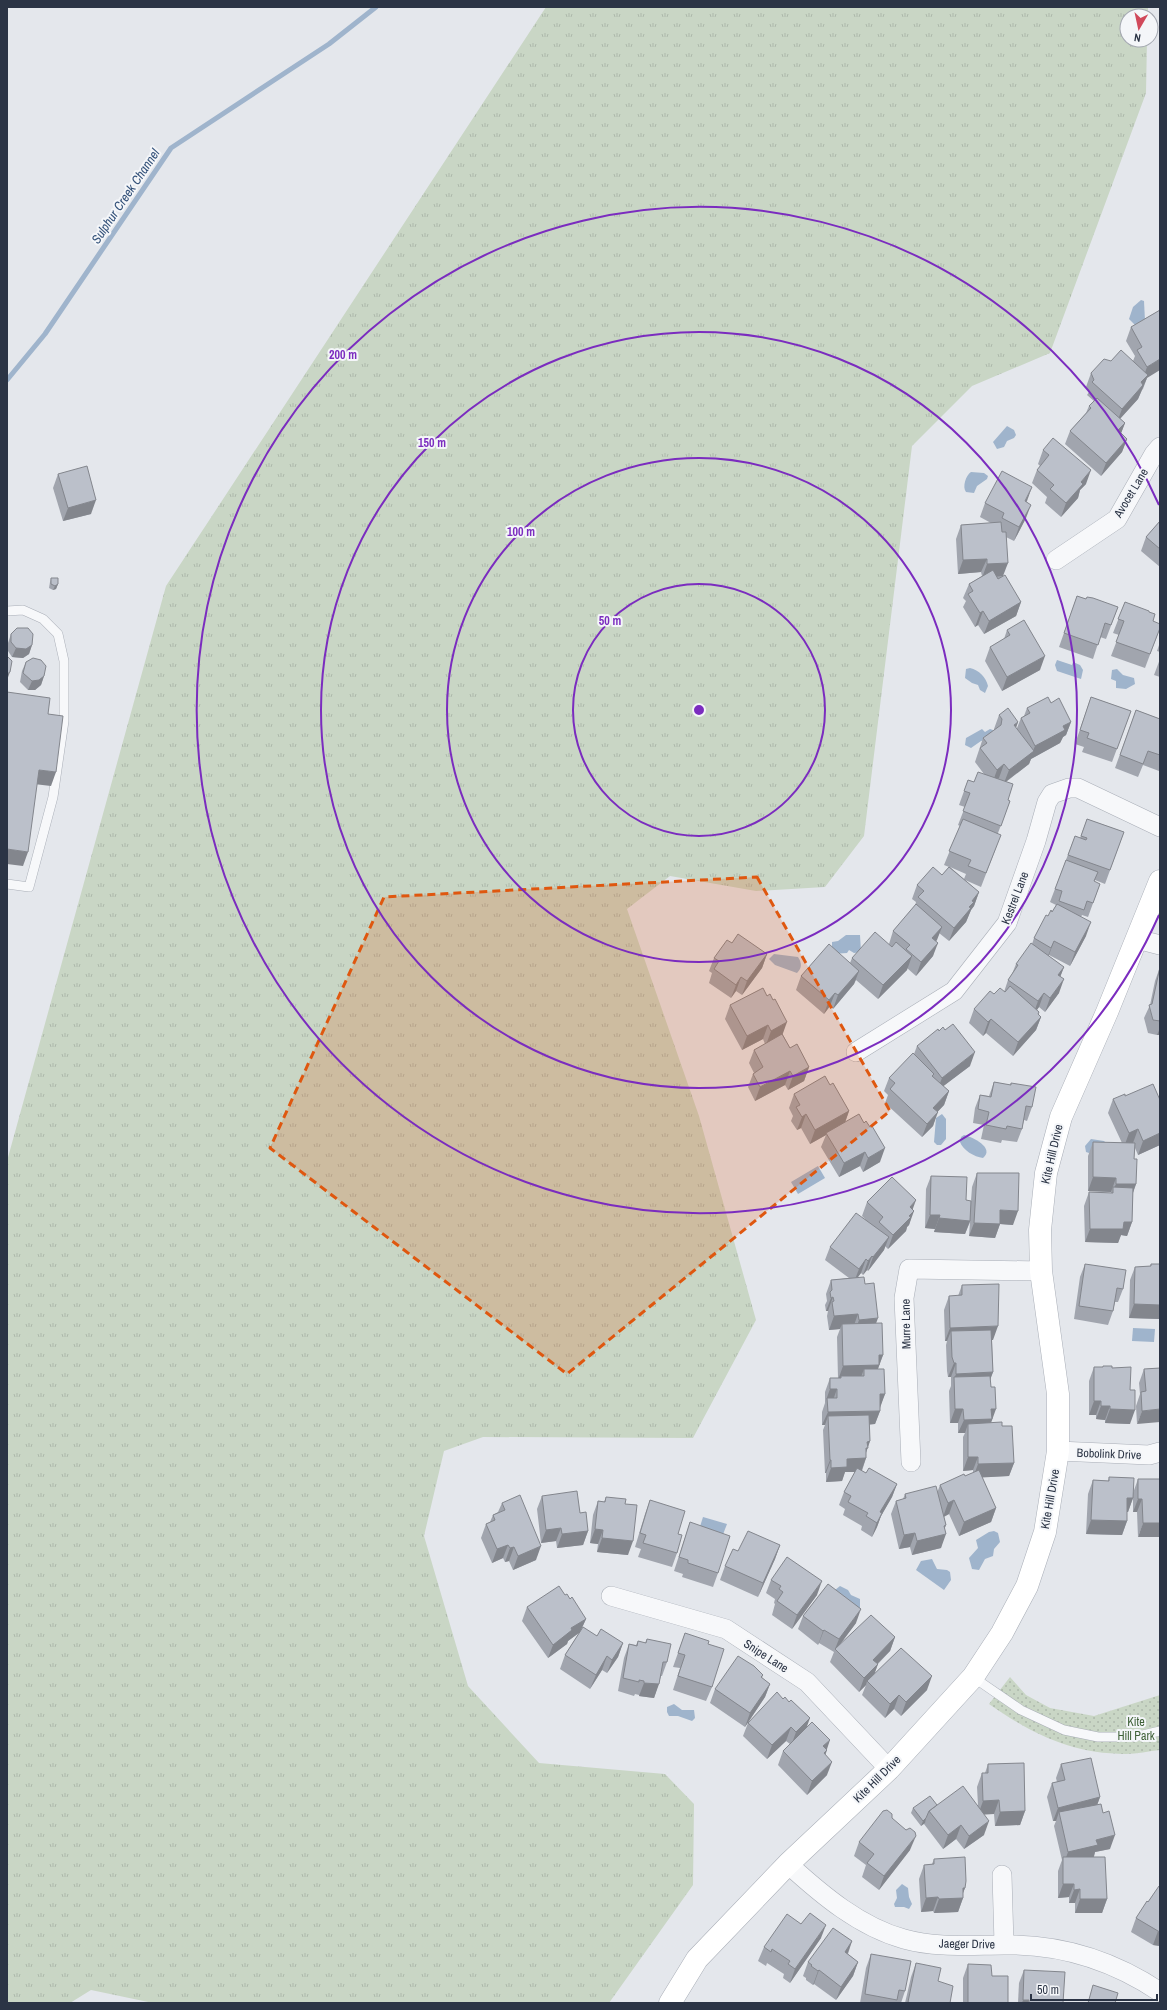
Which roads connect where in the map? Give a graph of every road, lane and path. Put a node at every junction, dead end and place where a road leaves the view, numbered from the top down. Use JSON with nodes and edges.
{"nodes":[{"id":1,"x":1160,"y":447,"type":"edge"},
{"id":2,"x":1056,"y":560,"type":"dead end"},
{"id":3,"x":7,"y":611,"type":"edge"},
{"id":4,"x":1160,"y":827,"type":"edge"},
{"id":5,"x":1160,"y":881,"type":"edge"},
{"id":6,"x":7,"y":884,"type":"edge"},
{"id":7,"x":1137,"y":939,"type":"junction"},
{"id":8,"x":1160,"y":945,"type":"edge"},
{"id":9,"x":856,"y":1052,"type":"dead end"},
{"id":10,"x":1041,"y":1271,"type":"junction"},
{"id":11,"x":1058,"y":1451,"type":"junction"},
{"id":12,"x":1160,"y":1452,"type":"edge"},
{"id":13,"x":911,"y":1462,"type":"dead end"},
{"id":14,"x":611,"y":1596,"type":"dead end"},
{"id":15,"x":973,"y":1677,"type":"junction"},
{"id":16,"x":1160,"y":1731,"type":"edge"},
{"id":17,"x":889,"y":1769,"type":"junction"},
{"id":18,"x":788,"y":1864,"type":"junction"},
{"id":19,"x":1002,"y":1875,"type":"dead end"},
{"id":20,"x":1004,"y":1944,"type":"junction"},
{"id":21,"x":1160,"y":1992,"type":"edge"},
{"id":22,"x":670,"y":2003,"type":"edge"}],
"edges":[{"from":1,"to":2,"type":"street","name":"Avocet Lane"},
{"from":3,"to":6,"type":"lane"},
{"from":4,"to":9,"type":"street","name":"Kestrel Lane"},
{"from":5,"to":7,"type":"street","name":"Kite Hill Drive"},
{"from":7,"to":8,"type":"street"},
{"from":7,"to":10,"type":"street","name":"Kite Hill Drive"},
{"from":10,"to":11,"type":"street","name":"Kite Hill Drive"},
{"from":10,"to":13,"type":"street","name":"Murre Lane"},
{"from":11,"to":12,"type":"street","name":"Bobolink Drive"},
{"from":11,"to":15,"type":"street","name":"Kite Hill Drive"},
{"from":14,"to":17,"type":"street","name":"Snipe Lane"},
{"from":15,"to":16,"type":"lane"},
{"from":15,"to":17,"type":"street","name":"Kite Hill Drive"},
{"from":17,"to":18,"type":"street","name":"Kite Hill Drive"},
{"from":18,"to":20,"type":"street","name":"Jaeger Drive"},
{"from":18,"to":22,"type":"street","name":"Kite Hill Drive"},
{"from":19,"to":20,"type":"street"},
{"from":20,"to":21,"type":"street","name":"Jaeger Drive"}]}
